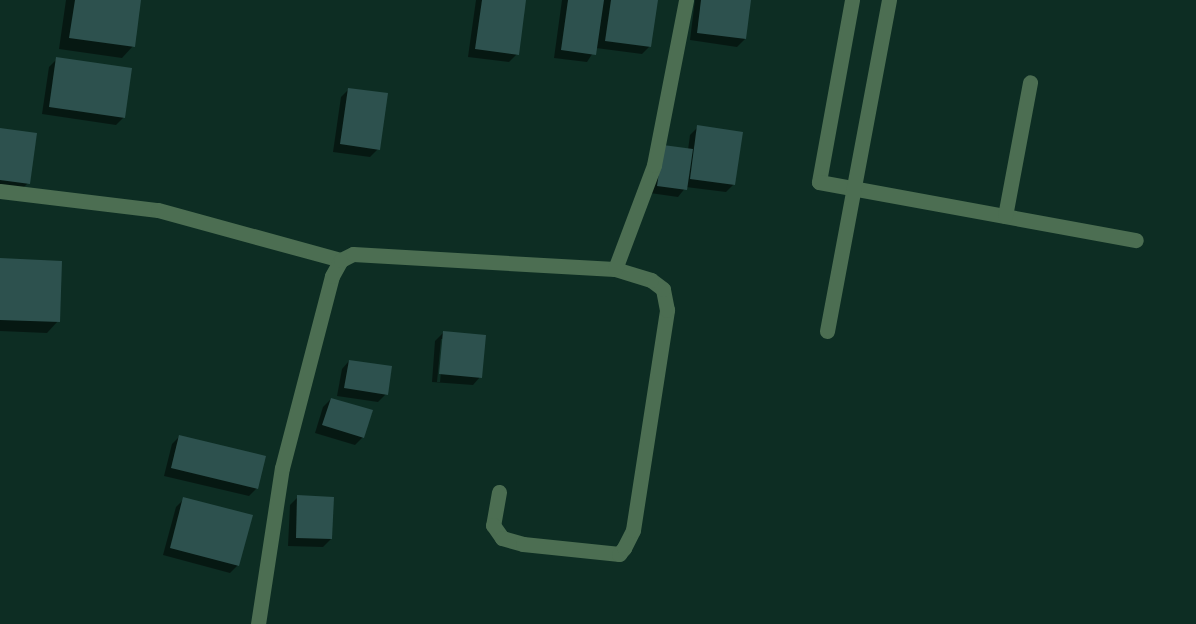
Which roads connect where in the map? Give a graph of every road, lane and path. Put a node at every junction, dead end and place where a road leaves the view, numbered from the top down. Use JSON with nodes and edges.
{"nodes":[{"id":1,"x":686,"y":0,"type":"edge"},
{"id":2,"x":852,"y":0,"type":"edge"},
{"id":3,"x":889,"y":0,"type":"edge"},
{"id":4,"x":1030,"y":82,"type":"dead end"},
{"id":5,"x":854,"y":188,"type":"junction"},
{"id":6,"x":0,"y":191,"type":"edge"},
{"id":7,"x":1005,"y":216,"type":"junction"},
{"id":8,"x":1136,"y":240,"type":"dead end"},
{"id":9,"x":341,"y":260,"type":"junction"},
{"id":10,"x":615,"y":269,"type":"junction"},
{"id":11,"x":827,"y":331,"type":"dead end"},
{"id":12,"x":499,"y":492,"type":"dead end"},
{"id":13,"x":258,"y":624,"type":"edge"}],
"edges":[{"from":1,"to":10,"type":"street"},
{"from":2,"to":5,"type":"street"},
{"from":3,"to":5,"type":"street"},
{"from":4,"to":7,"type":"street"},
{"from":5,"to":7,"type":"street"},
{"from":5,"to":11,"type":"street"},
{"from":6,"to":9,"type":"street"},
{"from":7,"to":8,"type":"street"},
{"from":9,"to":10,"type":"street"},
{"from":9,"to":13,"type":"street"},
{"from":10,"to":12,"type":"street"}]}
